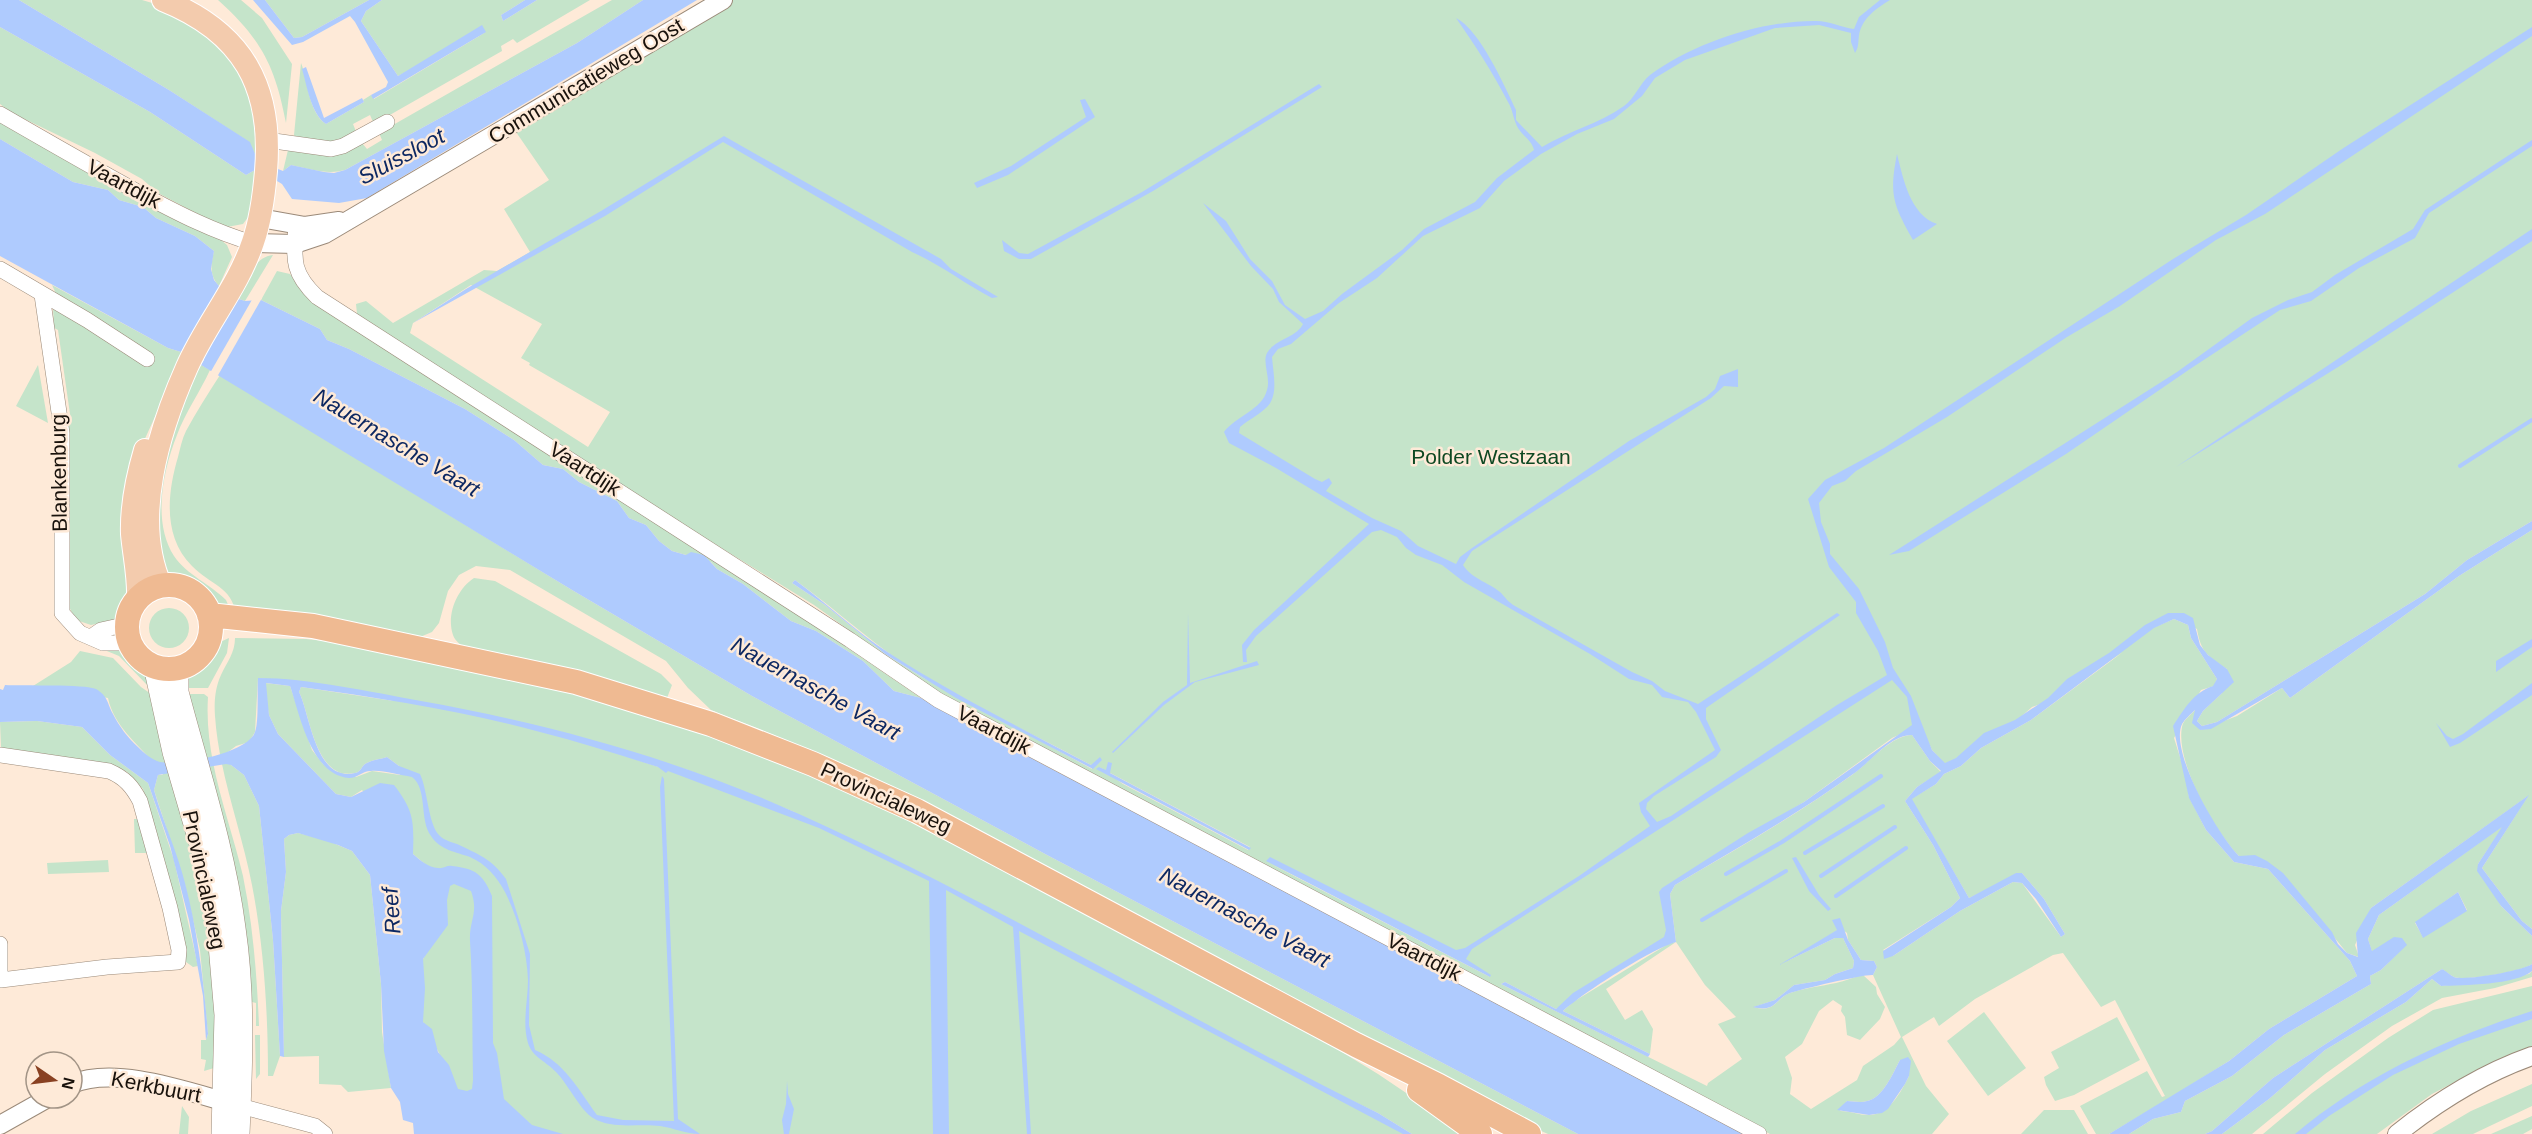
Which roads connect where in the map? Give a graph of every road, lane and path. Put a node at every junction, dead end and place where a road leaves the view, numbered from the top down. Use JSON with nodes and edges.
{"nodes":[{"id":1,"x":163,"y":0,"type":"edge"},
{"id":2,"x":723,"y":0,"type":"edge"},
{"id":3,"x":0,"y":114,"type":"edge"},
{"id":4,"x":387,"y":122,"type":"dead end"},
{"id":5,"x":266,"y":160,"type":"junction"},
{"id":6,"x":355,"y":216,"type":"junction"},
{"id":7,"x":260,"y":218,"type":"junction"},
{"id":8,"x":296,"y":225,"type":"junction"},
{"id":9,"x":253,"y":243,"type":"junction"},
{"id":10,"x":295,"y":244,"type":"junction"},
{"id":11,"x":0,"y":269,"type":"edge"},
{"id":12,"x":42,"y":295,"type":"junction"},
{"id":13,"x":147,"y":359,"type":"dead end"},
{"id":14,"x":187,"y":366,"type":"junction"},
{"id":15,"x":161,"y":586,"type":"junction"},
{"id":16,"x":138,"y":599,"type":"junction"},
{"id":17,"x":210,"y":625,"type":"junction"},
{"id":18,"x":129,"y":634,"type":"junction"},
{"id":19,"x":154,"y":666,"type":"junction"},
{"id":20,"x":178,"y":668,"type":"junction"},
{"id":21,"x":0,"y":755,"type":"edge"},
{"id":22,"x":0,"y":944,"type":"edge"},
{"id":23,"x":1,"y":980,"type":"edge"},
{"id":24,"x":1356,"y":1046,"type":"junction"},
{"id":25,"x":2532,"y":1056,"type":"edge"},
{"id":26,"x":84,"y":1081,"type":"edge"},
{"id":27,"x":231,"y":1104,"type":"junction"},
{"id":28,"x":27,"y":1110,"type":"edge"},
{"id":29,"x":0,"y":1125,"type":"edge"},
{"id":30,"x":222,"y":1134,"type":"edge"},
{"id":31,"x":239,"y":1134,"type":"edge"},
{"id":32,"x":325,"y":1134,"type":"edge"},
{"id":33,"x":1480,"y":1134,"type":"edge"},
{"id":34,"x":1529,"y":1134,"type":"edge"},
{"id":35,"x":1759,"y":1134,"type":"edge"},
{"id":36,"x":2397,"y":1134,"type":"edge"}],
"edges":[{"from":1,"to":5,"type":"main road"},
{"from":2,"to":6,"type":"street","name":"Communicatieweg Oost"},
{"from":3,"to":9,"type":"street","name":"Vaartdijk"},
{"from":4,"to":5,"type":"street"},
{"from":5,"to":7,"type":"main road"},
{"from":6,"to":8,"type":"street","name":"Communicatieweg Oost"},
{"from":6,"to":10,"type":"street","name":"Communicatieweg Oost"},
{"from":7,"to":8,"type":"street","name":"Communicatieweg Oost"},
{"from":7,"to":9,"type":"main road"},
{"from":8,"to":10,"type":"street","name":"Vaartdijk"},
{"from":9,"to":10,"type":"street","name":"Communicatieweg Oost"},
{"from":9,"to":14,"type":"main road"},
{"from":10,"to":35,"type":"street","name":"Vaartdijk"},
{"from":11,"to":12,"type":"street"},
{"from":12,"to":13,"type":"street"},
{"from":12,"to":18,"type":"street","name":"Blankenburg"},
{"from":14,"to":15,"type":"main road"},
{"from":14,"to":16,"type":"main road"},
{"from":15,"to":16,"type":"highway"},
{"from":15,"to":17,"type":"highway"},
{"from":16,"to":18,"type":"highway"},
{"from":17,"to":20,"type":"highway"},
{"from":17,"to":24,"type":"highway","name":"Provincialeweg"},
{"from":18,"to":19,"type":"highway"},
{"from":19,"to":20,"type":"highway"},
{"from":19,"to":27,"type":"main road","name":"Provincialeweg"},
{"from":20,"to":27,"type":"main road","name":"Provincialeweg"},
{"from":21,"to":23,"type":"street"},
{"from":22,"to":23,"type":"street"},
{"from":24,"to":33,"type":"highway","name":"Provincialeweg"},
{"from":24,"to":34,"type":"highway","name":"Provincialeweg"},
{"from":25,"to":36,"type":"street"},
{"from":26,"to":27,"type":"street","name":"Kerkbuurt"},
{"from":27,"to":30,"type":"main road","name":"Provincialeweg"},
{"from":27,"to":31,"type":"main road","name":"Provincialeweg"},
{"from":27,"to":32,"type":"street"},
{"from":28,"to":29,"type":"street"}]}
